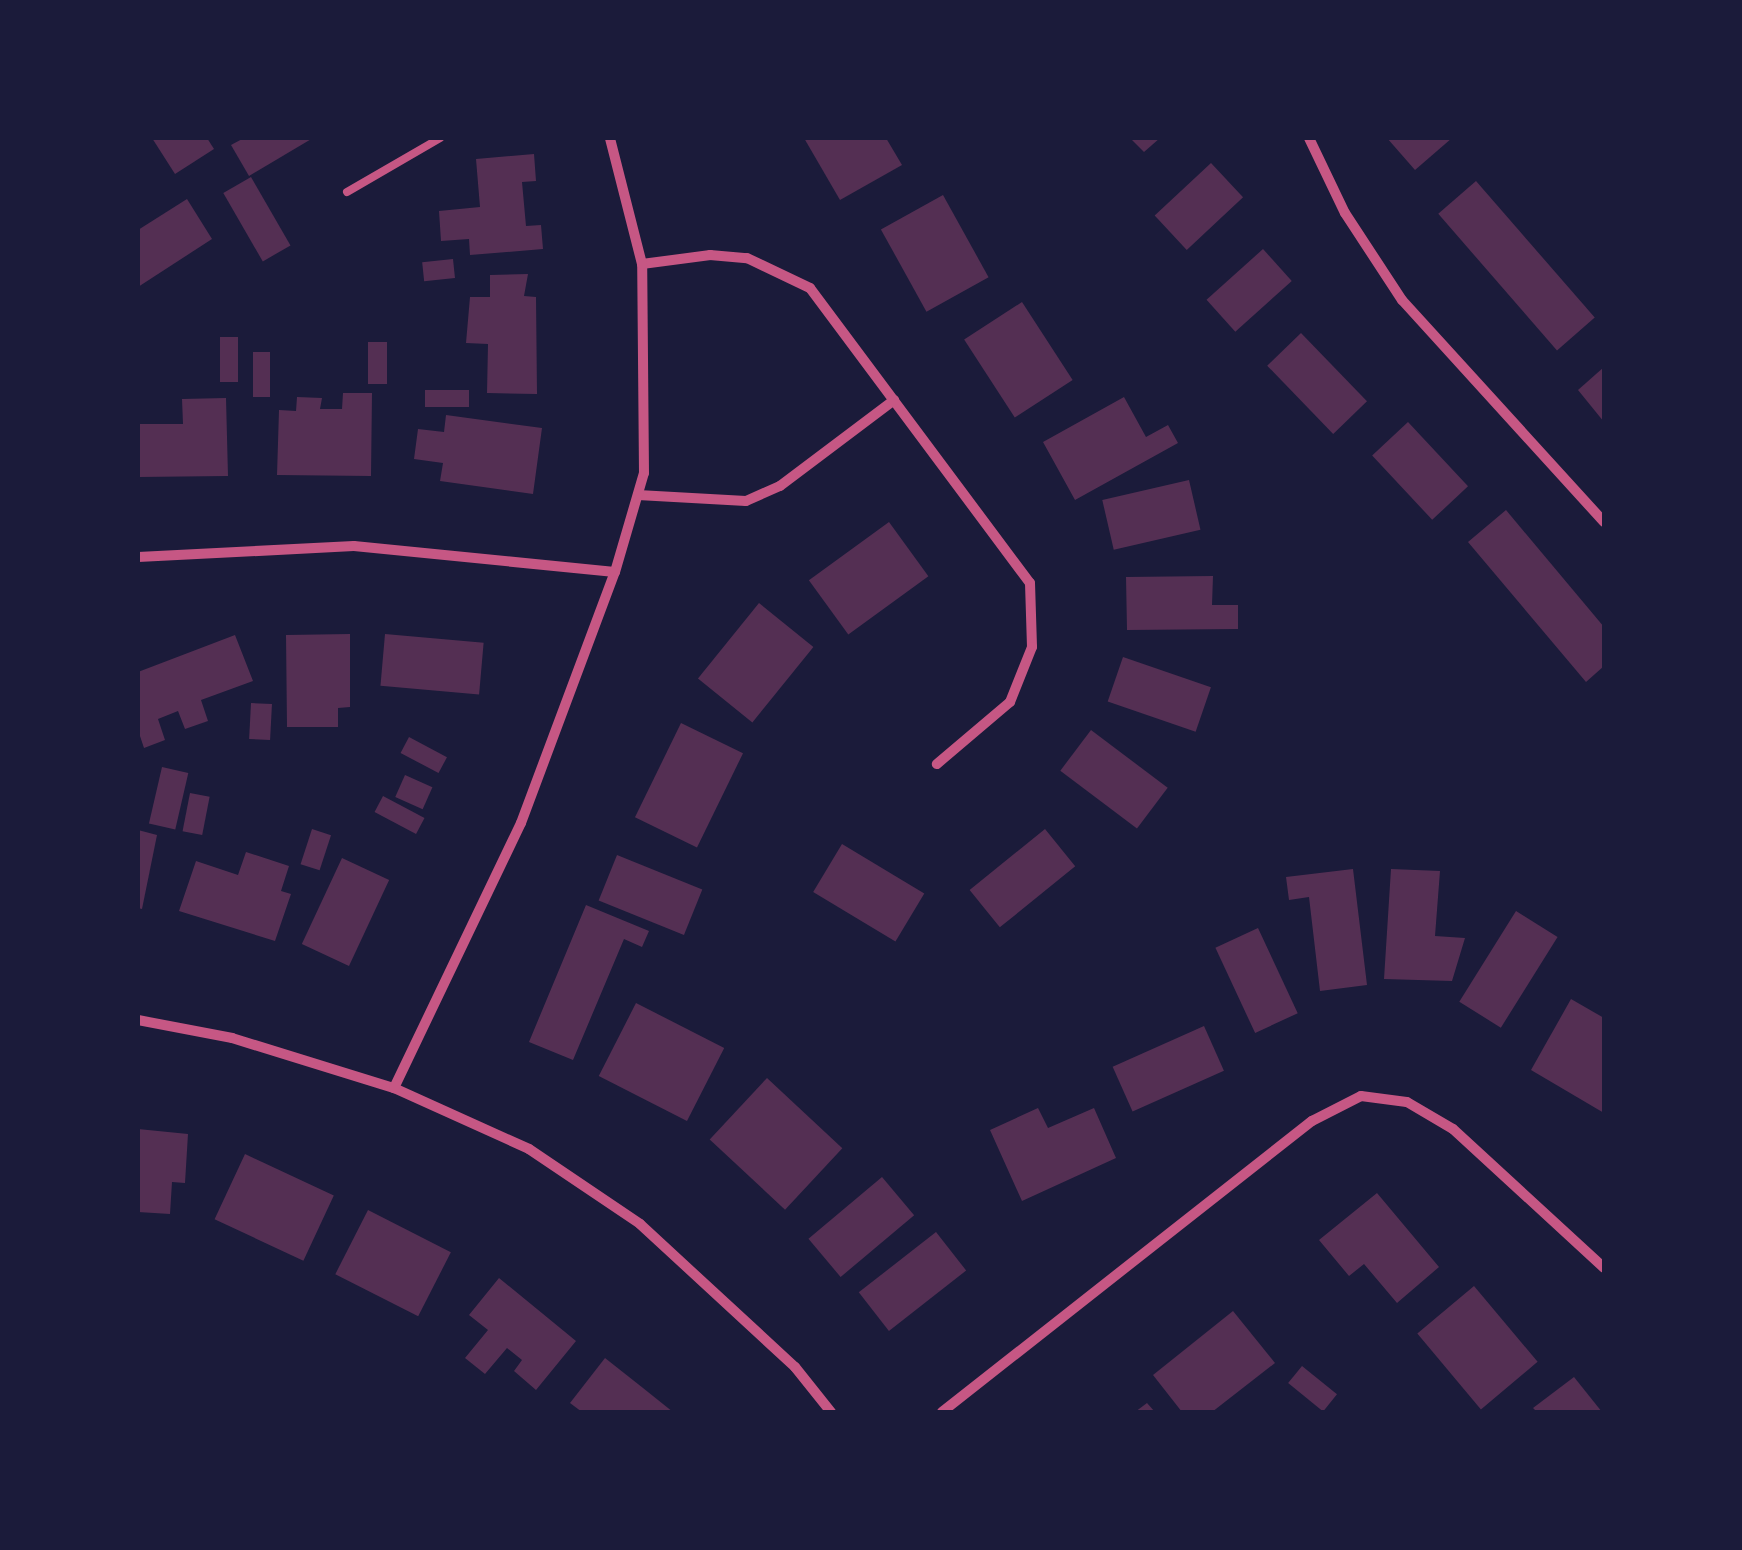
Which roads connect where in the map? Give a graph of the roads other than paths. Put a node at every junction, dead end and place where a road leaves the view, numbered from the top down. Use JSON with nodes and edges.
{"nodes":[{"id":1,"x":440,"y":138,"type":"edge"},
{"id":2,"x":610,"y":138,"type":"edge"},
{"id":3,"x":1308,"y":138,"type":"edge"},
{"id":4,"x":347,"y":192,"type":"dead end"},
{"id":5,"x":642,"y":264,"type":"junction"},
{"id":6,"x":894,"y":400,"type":"junction"},
{"id":7,"x":638,"y":495,"type":"junction"},
{"id":8,"x":1604,"y":522,"type":"edge"},
{"id":9,"x":138,"y":557,"type":"edge"},
{"id":10,"x":616,"y":572,"type":"junction"},
{"id":11,"x":937,"y":764,"type":"dead end"},
{"id":12,"x":138,"y":1020,"type":"edge"},
{"id":13,"x":394,"y":1088,"type":"junction"},
{"id":14,"x":1604,"y":1268,"type":"edge"},
{"id":15,"x":832,"y":1412,"type":"edge"},
{"id":16,"x":942,"y":1412,"type":"edge"}],
"edges":[{"from":1,"to":4,"type":"lane"},
{"from":2,"to":5,"type":"street"},
{"from":3,"to":8,"type":"street"},
{"from":5,"to":6,"type":"street"},
{"from":5,"to":7,"type":"street"},
{"from":6,"to":7,"type":"street"},
{"from":6,"to":11,"type":"street"},
{"from":7,"to":10,"type":"street"},
{"from":9,"to":10,"type":"street"},
{"from":10,"to":13,"type":"street"},
{"from":12,"to":13,"type":"street"},
{"from":13,"to":15,"type":"street"},
{"from":14,"to":16,"type":"street"}]}
